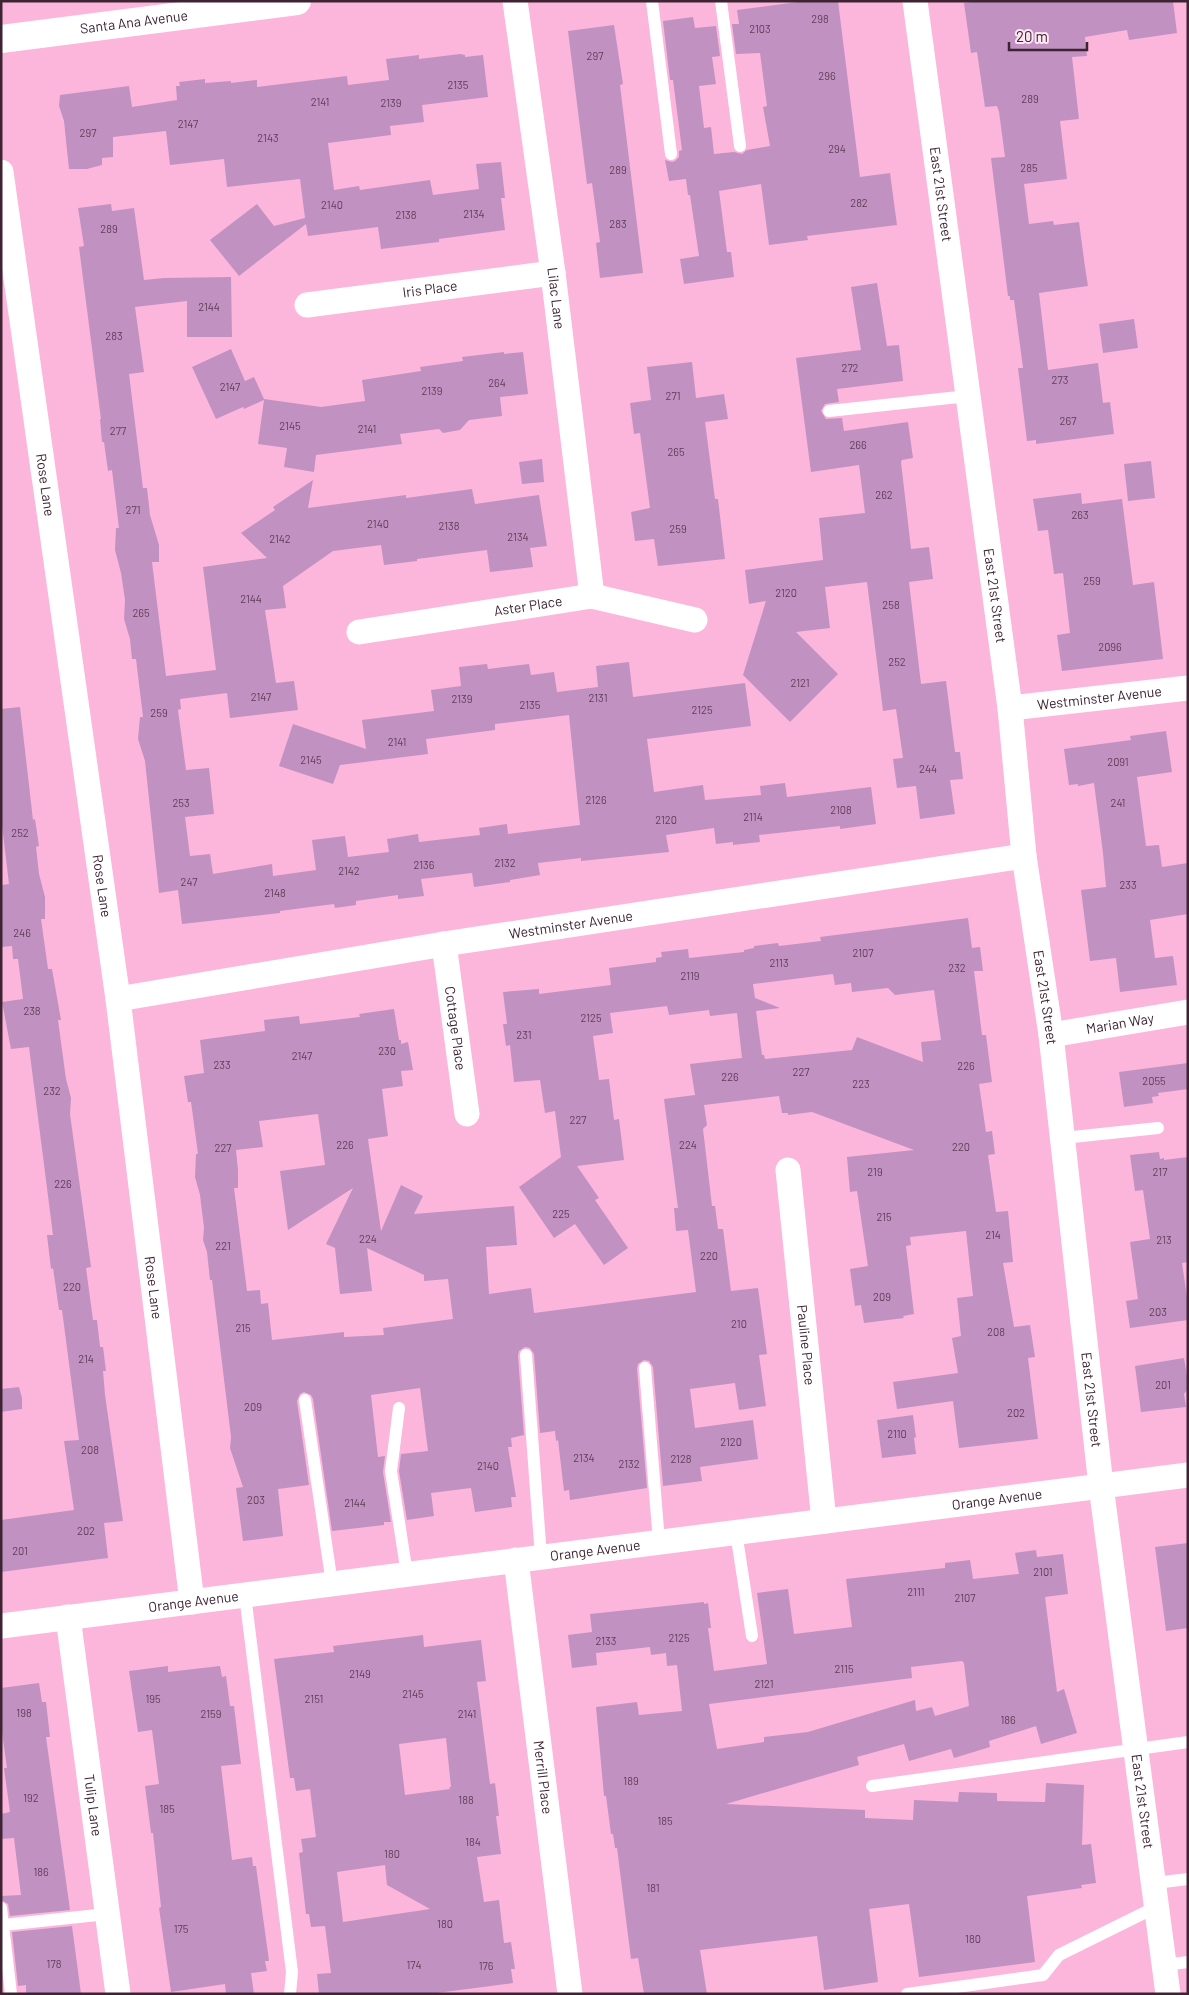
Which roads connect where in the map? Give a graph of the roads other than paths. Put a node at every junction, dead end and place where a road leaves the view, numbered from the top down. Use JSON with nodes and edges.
{"nodes":[{"id":1,"x":296,"y":1,"type":"edge"},
{"id":2,"x":515,"y":1,"type":"edge"},
{"id":3,"x":652,"y":1,"type":"edge"},
{"id":4,"x":721,"y":1,"type":"edge"},
{"id":5,"x":916,"y":1,"type":"edge"},
{"id":6,"x":253,"y":4,"type":"edge"},
{"id":7,"x":1,"y":39,"type":"edge"},
{"id":8,"x":740,"y":146,"type":"dead end"},
{"id":9,"x":671,"y":154,"type":"dead end"},
{"id":10,"x":1,"y":172,"type":"edge"},
{"id":11,"x":553,"y":273,"type":"junction"},
{"id":12,"x":306,"y":305,"type":"dead end"},
{"id":13,"x":968,"y":396,"type":"junction"},
{"id":14,"x":829,"y":411,"type":"dead end"},
{"id":15,"x":592,"y":596,"type":"junction"},
{"id":16,"x":695,"y":620,"type":"dead end"},
{"id":17,"x":360,"y":632,"type":"dead end"},
{"id":18,"x":1188,"y":688,"type":"edge"},
{"id":19,"x":1010,"y":708,"type":"junction"},
{"id":20,"x":1024,"y":856,"type":"junction"},
{"id":21,"x":444,"y":944,"type":"junction"},
{"id":22,"x":118,"y":999,"type":"junction"},
{"id":23,"x":1188,"y":1012,"type":"edge"},
{"id":24,"x":1052,"y":1035,"type":"junction"},
{"id":25,"x":467,"y":1114,"type":"dead end"},
{"id":26,"x":1158,"y":1128,"type":"dead end"},
{"id":27,"x":1063,"y":1138,"type":"junction"},
{"id":28,"x":788,"y":1170,"type":"dead end"},
{"id":29,"x":526,"y":1355,"type":"dead end"},
{"id":30,"x":645,"y":1368,"type":"dead end"},
{"id":31,"x":305,"y":1400,"type":"dead end"},
{"id":32,"x":399,"y":1408,"type":"dead end"},
{"id":33,"x":1188,"y":1475,"type":"edge"},
{"id":34,"x":1101,"y":1486,"type":"junction"},
{"id":35,"x":824,"y":1521,"type":"junction"},
{"id":36,"x":736,"y":1532,"type":"junction"},
{"id":37,"x":659,"y":1542,"type":"junction"},
{"id":38,"x":528,"y":1559,"type":"junction"},
{"id":39,"x":407,"y":1574,"type":"junction"},
{"id":40,"x":332,"y":1584,"type":"junction"},
{"id":41,"x":245,"y":1595,"type":"junction"},
{"id":42,"x":192,"y":1602,"type":"junction"},
{"id":43,"x":68,"y":1617,"type":"junction"},
{"id":44,"x":1,"y":1626,"type":"edge"},
{"id":45,"x":752,"y":1636,"type":"dead end"},
{"id":46,"x":1188,"y":1742,"type":"edge"},
{"id":47,"x":1135,"y":1750,"type":"junction"},
{"id":48,"x":872,"y":1786,"type":"dead end"},
{"id":49,"x":1188,"y":1879,"type":"edge"},
{"id":50,"x":1155,"y":1895,"type":"junction"},
{"id":51,"x":1,"y":1908,"type":"edge"},
{"id":52,"x":108,"y":1914,"type":"junction"},
{"id":53,"x":4,"y":1925,"type":"junction"},
{"id":54,"x":1176,"y":1963,"type":"edge"},
{"id":55,"x":11,"y":1994,"type":"edge"},
{"id":56,"x":118,"y":1994,"type":"edge"},
{"id":57,"x":290,"y":1994,"type":"edge"},
{"id":58,"x":570,"y":1994,"type":"edge"},
{"id":59,"x":906,"y":1994,"type":"edge"},
{"id":60,"x":1168,"y":1994,"type":"edge"}],
"edges":[{"from":1,"to":6,"type":"street","name":"Santa Ana Avenue"},
{"from":2,"to":11,"type":"street","name":"Lilac Lane"},
{"from":3,"to":9,"type":"lane"},
{"from":4,"to":8,"type":"lane"},
{"from":5,"to":13,"type":"street","name":"East 21st Street"},
{"from":6,"to":7,"type":"street","name":"Santa Ana Avenue"},
{"from":10,"to":22,"type":"street","name":"Rose Lane"},
{"from":11,"to":12,"type":"street","name":"Iris Place"},
{"from":11,"to":15,"type":"street","name":"Lilac Lane"},
{"from":13,"to":14,"type":"lane"},
{"from":13,"to":19,"type":"street","name":"East 21st Street"},
{"from":15,"to":16,"type":"street","name":"Aster Place"},
{"from":15,"to":17,"type":"street","name":"Aster Place"},
{"from":18,"to":19,"type":"street","name":"Westminster Avenue"},
{"from":19,"to":20,"type":"street","name":"East 21st Street"},
{"from":20,"to":21,"type":"street","name":"Westminster Avenue"},
{"from":20,"to":24,"type":"street","name":"East 21st Street"},
{"from":21,"to":22,"type":"street","name":"Westminster Avenue"},
{"from":21,"to":25,"type":"street","name":"Cottage Place"},
{"from":22,"to":42,"type":"street","name":"Rose Lane"},
{"from":23,"to":24,"type":"street","name":"Marian Way"},
{"from":24,"to":27,"type":"street","name":"East 21st Street"},
{"from":26,"to":27,"type":"lane"},
{"from":27,"to":34,"type":"street","name":"East 21st Street"},
{"from":28,"to":35,"type":"street","name":"Pauline Place"},
{"from":29,"to":38,"type":"lane"},
{"from":30,"to":37,"type":"lane"},
{"from":31,"to":40,"type":"lane"},
{"from":32,"to":39,"type":"lane"},
{"from":33,"to":34,"type":"street","name":"Orange Avenue"},
{"from":34,"to":35,"type":"street","name":"Orange Avenue"},
{"from":34,"to":47,"type":"street","name":"East 21st Street"},
{"from":35,"to":36,"type":"street","name":"Orange Avenue"},
{"from":36,"to":37,"type":"street","name":"Orange Avenue"},
{"from":36,"to":45,"type":"lane"},
{"from":37,"to":38,"type":"street","name":"Orange Avenue"},
{"from":38,"to":39,"type":"street","name":"Orange Avenue"},
{"from":38,"to":58,"type":"street","name":"Merrill Place"},
{"from":39,"to":40,"type":"street","name":"Orange Avenue"},
{"from":40,"to":41,"type":"street","name":"Orange Avenue"},
{"from":41,"to":42,"type":"street","name":"Orange Avenue"},
{"from":41,"to":57,"type":"lane"},
{"from":42,"to":43,"type":"street","name":"Orange Avenue"},
{"from":43,"to":44,"type":"street","name":"Orange Avenue"},
{"from":43,"to":52,"type":"street","name":"Tulip Lane"},
{"from":46,"to":47,"type":"lane"},
{"from":47,"to":48,"type":"lane"},
{"from":47,"to":50,"type":"street","name":"East 21st Street"},
{"from":49,"to":50,"type":"lane"},
{"from":50,"to":54,"type":"street","name":"East 21st Street"},
{"from":50,"to":59,"type":"lane"},
{"from":51,"to":53,"type":"lane"},
{"from":52,"to":53,"type":"lane"},
{"from":52,"to":56,"type":"street","name":"Tulip Lane"},
{"from":53,"to":55,"type":"lane"},
{"from":54,"to":60,"type":"street","name":"East 21st Street"}]}
